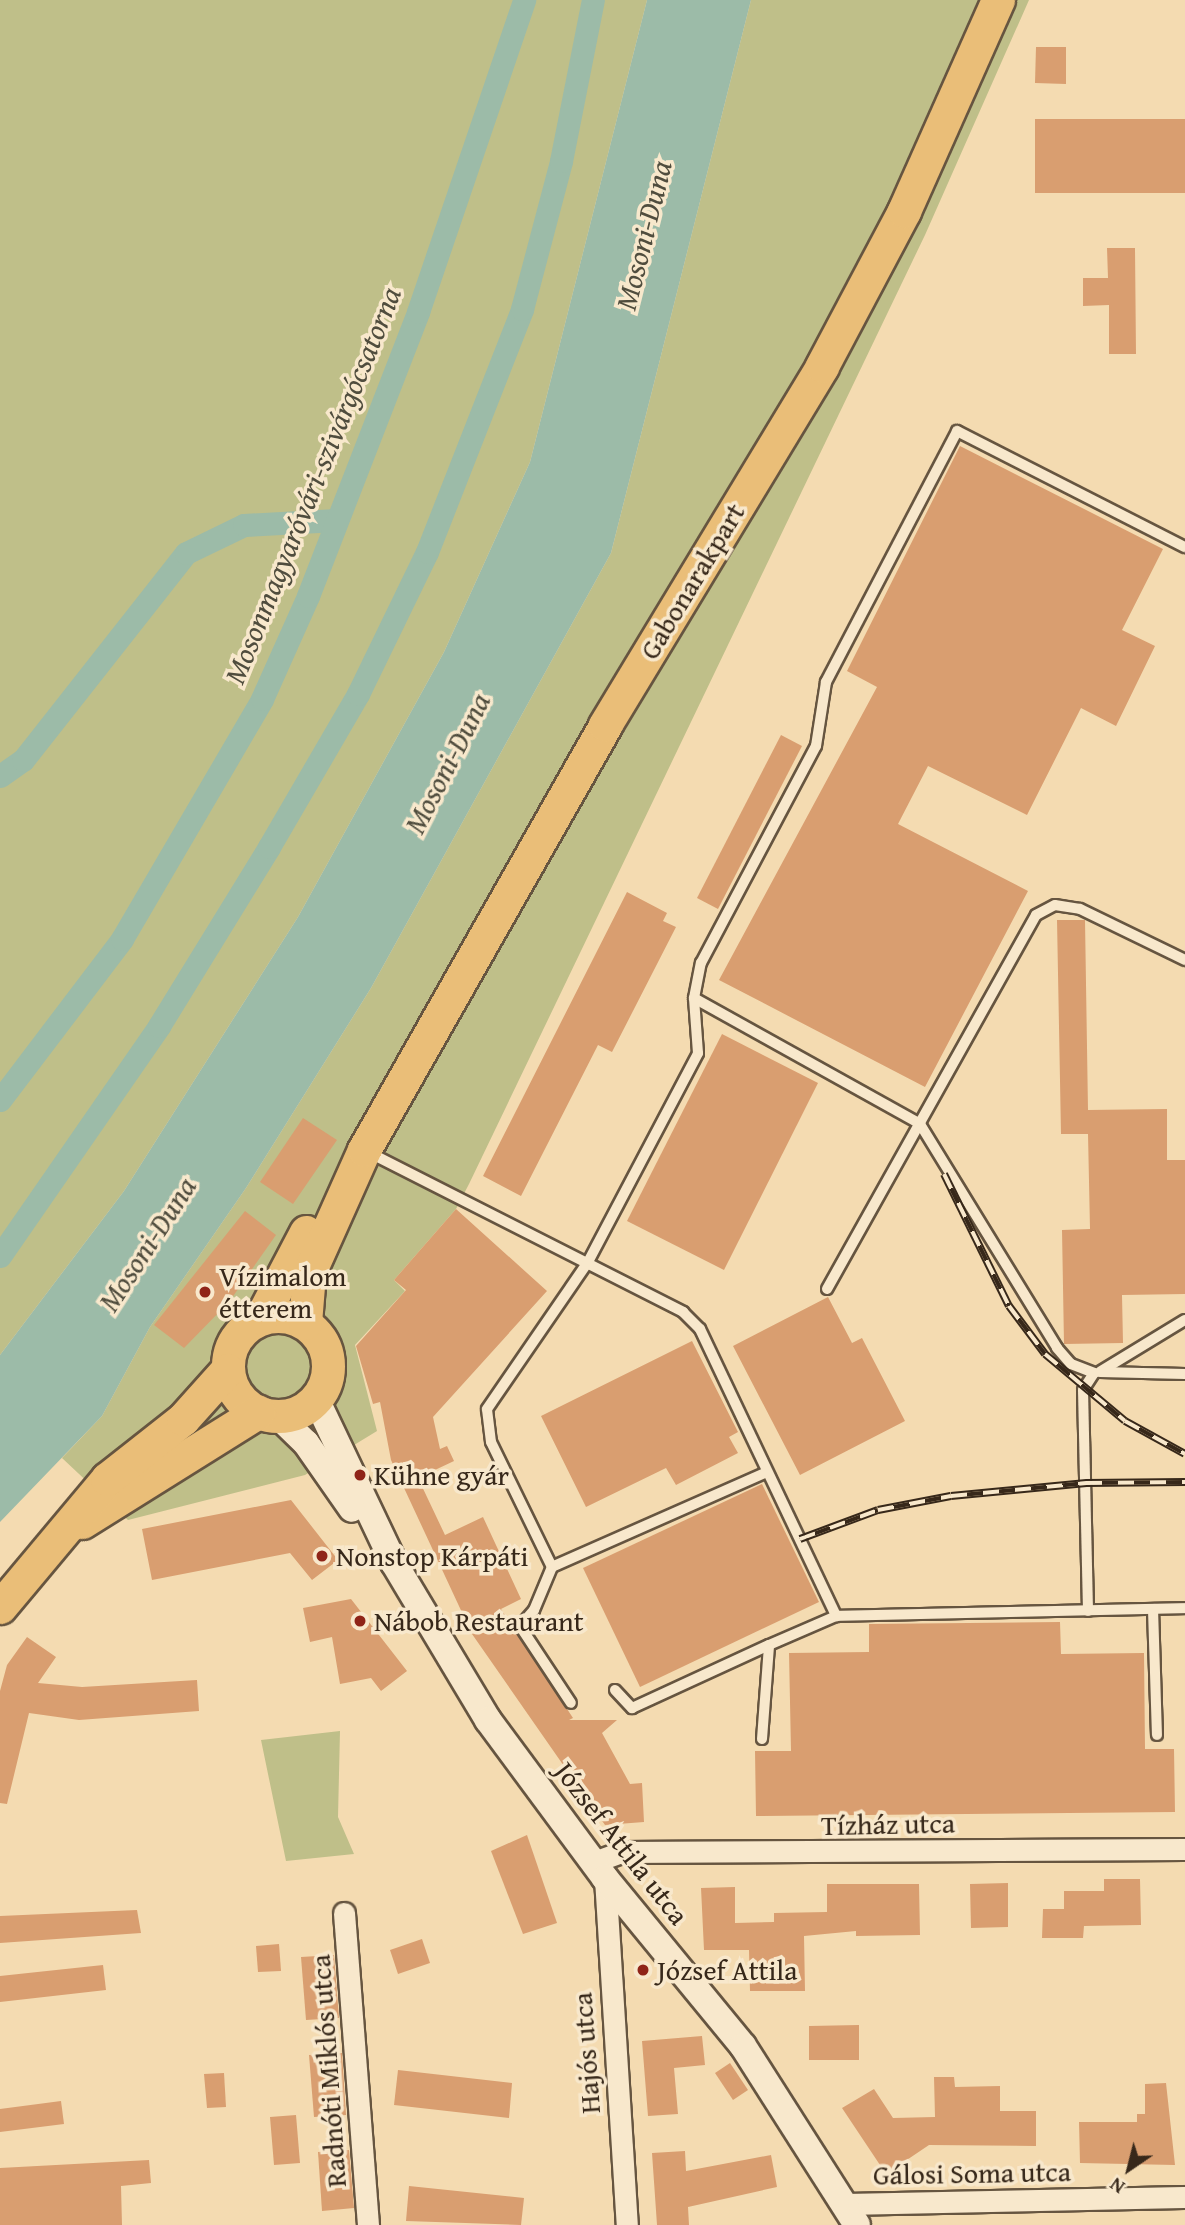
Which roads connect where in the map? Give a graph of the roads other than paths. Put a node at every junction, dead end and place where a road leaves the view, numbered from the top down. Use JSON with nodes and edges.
{"nodes":[{"id":1,"x":998,"y":0,"type":"edge"},
{"id":2,"x":1185,"y":547,"type":"edge"},
{"id":3,"x":1185,"y":960,"type":"edge"},
{"id":4,"x":694,"y":998,"type":"junction"},
{"id":5,"x":920,"y":1124,"type":"junction"},
{"id":6,"x":364,"y":1150,"type":"junction"},
{"id":7,"x":588,"y":1262,"type":"junction"},
{"id":8,"x":828,"y":1289,"type":"dead end"},
{"id":9,"x":261,"y":1318,"type":"junction"},
{"id":10,"x":1185,"y":1320,"type":"edge"},
{"id":11,"x":305,"y":1324,"type":"junction"},
{"id":12,"x":227,"y":1370,"type":"junction"},
{"id":13,"x":1098,"y":1372,"type":"junction"},
{"id":14,"x":1185,"y":1374,"type":"edge"},
{"id":15,"x":316,"y":1399,"type":"junction"},
{"id":16,"x":268,"y":1414,"type":"junction"},
{"id":17,"x":767,"y":1472,"type":"junction"},
{"id":18,"x":64,"y":1532,"type":"junction"},
{"id":19,"x":394,"y":1563,"type":"junction"},
{"id":20,"x":552,"y":1567,"type":"junction"},
{"id":21,"x":0,"y":1607,"type":"edge"},
{"id":22,"x":1185,"y":1608,"type":"edge"},
{"id":23,"x":1153,"y":1609,"type":"junction"},
{"id":24,"x":1088,"y":1611,"type":"junction"},
{"id":25,"x":836,"y":1616,"type":"junction"},
{"id":26,"x":769,"y":1645,"type":"junction"},
{"id":27,"x":615,"y":1690,"type":"dead end"},
{"id":28,"x":571,"y":1703,"type":"dead end"},
{"id":29,"x":1157,"y":1735,"type":"dead end"},
{"id":30,"x":762,"y":1739,"type":"dead end"},
{"id":31,"x":1185,"y":1849,"type":"edge"},
{"id":32,"x":600,"y":1870,"type":"junction"},
{"id":33,"x":344,"y":1913,"type":"dead end"},
{"id":34,"x":1185,"y":2197,"type":"edge"},
{"id":35,"x":850,"y":2215,"type":"edge"},
{"id":36,"x":368,"y":2225,"type":"edge"},
{"id":37,"x":627,"y":2225,"type":"edge"}],
"edges":[{"from":1,"to":6,"type":"main road","name":"Gabonarakpart"},
{"from":2,"to":4,"type":"lane"},
{"from":3,"to":5,"type":"lane"},
{"from":4,"to":5,"type":"lane"},
{"from":4,"to":7,"type":"lane"},
{"from":5,"to":8,"type":"lane"},
{"from":5,"to":13,"type":"lane"},
{"from":6,"to":7,"type":"lane"},
{"from":6,"to":9,"type":"main road"},
{"from":6,"to":11,"type":"main road"},
{"from":7,"to":17,"type":"lane"},
{"from":7,"to":20,"type":"lane"},
{"from":9,"to":11,"type":"main road"},
{"from":9,"to":12,"type":"main road"},
{"from":10,"to":13,"type":"lane"},
{"from":11,"to":15,"type":"main road"},
{"from":12,"to":16,"type":"main road"},
{"from":12,"to":18,"type":"main road"},
{"from":13,"to":14,"type":"lane"},
{"from":13,"to":24,"type":"lane"},
{"from":15,"to":16,"type":"main road"},
{"from":15,"to":19,"type":"street","name":"József Attila utca"},
{"from":16,"to":18,"type":"main road"},
{"from":16,"to":19,"type":"street","name":"József Attila utca"},
{"from":17,"to":20,"type":"lane"},
{"from":17,"to":25,"type":"lane"},
{"from":18,"to":21,"type":"main road"},
{"from":19,"to":32,"type":"street","name":"József Attila utca"},
{"from":20,"to":28,"type":"lane"},
{"from":22,"to":23,"type":"lane"},
{"from":23,"to":24,"type":"lane"},
{"from":23,"to":29,"type":"lane"},
{"from":24,"to":25,"type":"lane"},
{"from":25,"to":26,"type":"lane"},
{"from":26,"to":27,"type":"lane"},
{"from":26,"to":30,"type":"lane"},
{"from":31,"to":32,"type":"street","name":"Tízház utca"},
{"from":32,"to":35,"type":"street","name":"József Attila utca"},
{"from":32,"to":37,"type":"street","name":"Hajós utca"},
{"from":33,"to":36,"type":"street","name":"Radnóti Miklós utca"},
{"from":34,"to":35,"type":"street","name":"Gálosi Soma utca"}]}
